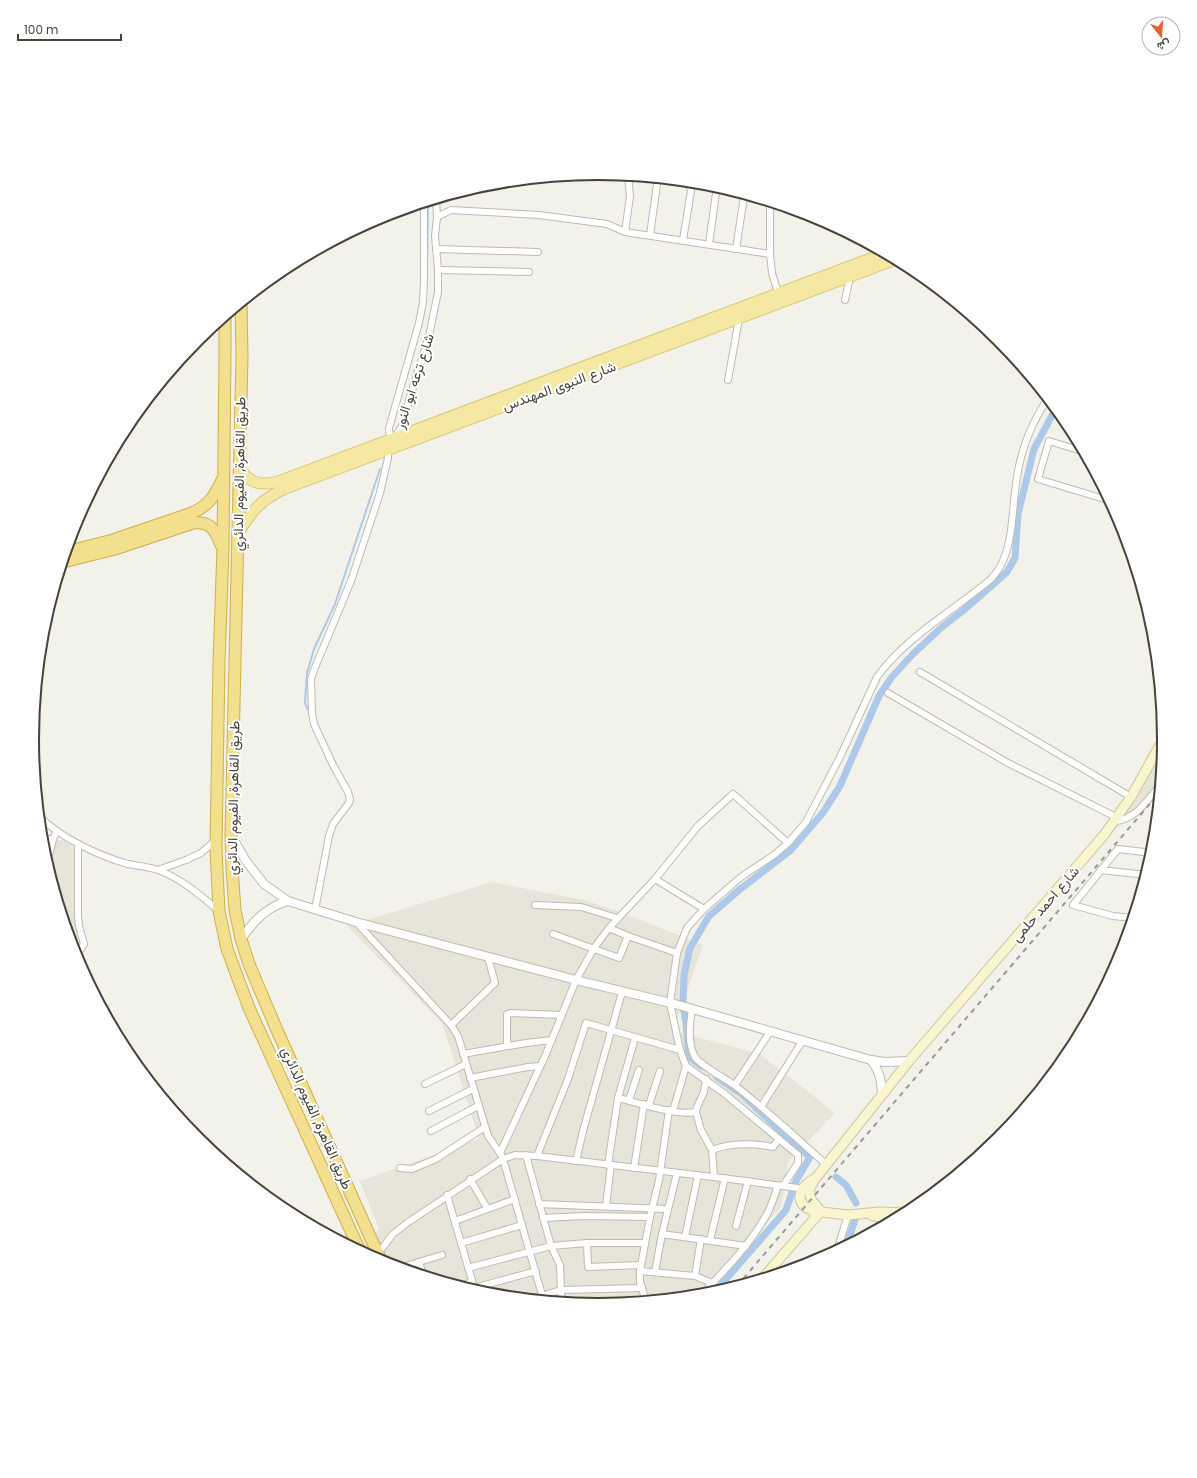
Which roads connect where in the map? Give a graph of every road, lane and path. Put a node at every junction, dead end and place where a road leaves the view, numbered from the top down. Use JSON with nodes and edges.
{"nodes":[{"id":1,"x":629,"y":181,"type":"edge"},
{"id":2,"x":657,"y":184,"type":"dead end"},
{"id":3,"x":689,"y":187,"type":"edge"},
{"id":4,"x":716,"y":192,"type":"edge"},
{"id":5,"x":744,"y":199,"type":"edge"},
{"id":6,"x":436,"y":204,"type":"edge"},
{"id":7,"x":770,"y":207,"type":"edge"},
{"id":8,"x":424,"y":208,"type":"edge"},
{"id":9,"x":437,"y":217,"type":"junction"},
{"id":10,"x":625,"y":232,"type":"junction"},
{"id":11,"x":650,"y":235,"type":"junction"},
{"id":12,"x":684,"y":240,"type":"junction"},
{"id":13,"x":709,"y":244,"type":"junction"},
{"id":14,"x":436,"y":249,"type":"junction"},
{"id":15,"x":736,"y":249,"type":"junction"},
{"id":16,"x":538,"y":252,"type":"dead end"},
{"id":17,"x":770,"y":254,"type":"junction"},
{"id":18,"x":880,"y":255,"type":"edge"},
{"id":19,"x":891,"y":262,"type":"edge"},
{"id":20,"x":438,"y":270,"type":"junction"},
{"id":21,"x":529,"y":272,"type":"dead end"},
{"id":22,"x":850,"y":277,"type":"junction"},
{"id":23,"x":778,"y":293,"type":"junction"},
{"id":24,"x":845,"y":300,"type":"dead end"},
{"id":25,"x":240,"y":310,"type":"edge"},
{"id":26,"x":739,"y":319,"type":"junction"},
{"id":27,"x":225,"y":323,"type":"edge"},
{"id":28,"x":728,"y":380,"type":"dead end"},
{"id":29,"x":539,"y":389,"type":"junction"},
{"id":30,"x":225,"y":395,"type":"junction"},
{"id":31,"x":241,"y":396,"type":"junction"},
{"id":32,"x":1046,"y":403,"type":"edge"},
{"id":33,"x":390,"y":440,"type":"junction"},
{"id":34,"x":388,"y":450,"type":"junction"},
{"id":35,"x":1077,"y":450,"type":"edge"},
{"id":36,"x":239,"y":467,"type":"junction"},
{"id":37,"x":223,"y":478,"type":"junction"},
{"id":38,"x":1103,"y":499,"type":"edge"},
{"id":39,"x":237,"y":535,"type":"junction"},
{"id":40,"x":223,"y":548,"type":"junction"},
{"id":41,"x":72,"y":551,"type":"edge"},
{"id":42,"x":68,"y":561,"type":"edge"},
{"id":43,"x":219,"y":662,"type":"junction"},
{"id":44,"x":235,"y":662,"type":"junction"},
{"id":45,"x":920,"y":672,"type":"dead end"},
{"id":46,"x":888,"y":692,"type":"dead end"},
{"id":47,"x":1158,"y":749,"type":"edge"},
{"id":48,"x":1155,"y":790,"type":"edge"},
{"id":49,"x":1131,"y":797,"type":"junction"},
{"id":50,"x":1116,"y":820,"type":"junction"},
{"id":51,"x":46,"y":822,"type":"edge"},
{"id":52,"x":57,"y":831,"type":"junction"},
{"id":53,"x":231,"y":835,"type":"junction"},
{"id":54,"x":48,"y":839,"type":"edge"},
{"id":55,"x":52,"y":839,"type":"junction"},
{"id":56,"x":216,"y":840,"type":"junction"},
{"id":57,"x":788,"y":843,"type":"junction"},
{"id":58,"x":78,"y":844,"type":"junction"},
{"id":59,"x":50,"y":848,"type":"edge"},
{"id":60,"x":1146,"y":852,"type":"edge"},
{"id":61,"x":158,"y":870,"type":"junction"},
{"id":62,"x":1102,"y":870,"type":"junction"},
{"id":63,"x":1141,"y":874,"type":"edge"},
{"id":64,"x":655,"y":879,"type":"junction"},
{"id":65,"x":288,"y":901,"type":"junction"},
{"id":66,"x":535,"y":905,"type":"dead end"},
{"id":67,"x":704,"y":909,"type":"junction"},
{"id":68,"x":315,"y":910,"type":"junction"},
{"id":69,"x":219,"y":911,"type":"junction"},
{"id":70,"x":618,"y":918,"type":"junction"},
{"id":71,"x":1128,"y":918,"type":"edge"},
{"id":72,"x":356,"y":922,"type":"junction"},
{"id":73,"x":609,"y":928,"type":"junction"},
{"id":74,"x":553,"y":934,"type":"dead end"},
{"id":75,"x":628,"y":936,"type":"junction"},
{"id":76,"x":241,"y":939,"type":"junction"},
{"id":77,"x":594,"y":948,"type":"junction"},
{"id":78,"x":81,"y":949,"type":"edge"},
{"id":79,"x":677,"y":953,"type":"junction"},
{"id":80,"x":488,"y":957,"type":"junction"},
{"id":81,"x":576,"y":980,"type":"junction"},
{"id":82,"x":622,"y":992,"type":"junction"},
{"id":83,"x":673,"y":1003,"type":"junction"},
{"id":84,"x":689,"y":1008,"type":"junction"},
{"id":85,"x":562,"y":1015,"type":"junction"},
{"id":86,"x":451,"y":1025,"type":"junction"},
{"id":87,"x":611,"y":1030,"type":"junction"},
{"id":88,"x":770,"y":1032,"type":"junction"},
{"id":89,"x":635,"y":1038,"type":"junction"},
{"id":90,"x":552,"y":1040,"type":"junction"},
{"id":91,"x":803,"y":1040,"type":"junction"},
{"id":92,"x":507,"y":1046,"type":"junction"},
{"id":93,"x":680,"y":1050,"type":"junction"},
{"id":94,"x":464,"y":1054,"type":"junction"},
{"id":95,"x":871,"y":1060,"type":"junction"},
{"id":96,"x":909,"y":1061,"type":"junction"},
{"id":97,"x":466,"y":1064,"type":"junction"},
{"id":98,"x":540,"y":1066,"type":"junction"},
{"id":99,"x":686,"y":1066,"type":"junction"},
{"id":100,"x":639,"y":1070,"type":"dead end"},
{"id":101,"x":660,"y":1071,"type":"dead end"},
{"id":102,"x":470,"y":1078,"type":"junction"},
{"id":103,"x":706,"y":1079,"type":"junction"},
{"id":104,"x":425,"y":1084,"type":"dead end"},
{"id":105,"x":735,"y":1085,"type":"junction"},
{"id":106,"x":473,"y":1089,"type":"junction"},
{"id":107,"x":882,"y":1094,"type":"junction"},
{"id":108,"x":618,"y":1098,"type":"junction"},
{"id":109,"x":629,"y":1100,"type":"junction"},
{"id":110,"x":646,"y":1105,"type":"junction"},
{"id":111,"x":478,"y":1106,"type":"junction"},
{"id":112,"x":761,"y":1107,"type":"junction"},
{"id":113,"x":312,"y":1108,"type":"junction"},
{"id":114,"x":429,"y":1110,"type":"dead end"},
{"id":115,"x":671,"y":1110,"type":"junction"},
{"id":116,"x":696,"y":1112,"type":"junction"},
{"id":117,"x":298,"y":1115,"type":"junction"},
{"id":118,"x":485,"y":1127,"type":"junction"},
{"id":119,"x":431,"y":1131,"type":"dead end"},
{"id":120,"x":779,"y":1138,"type":"junction"},
{"id":121,"x":712,"y":1150,"type":"junction"},
{"id":122,"x":526,"y":1155,"type":"junction"},
{"id":123,"x":502,"y":1156,"type":"junction"},
{"id":124,"x":537,"y":1156,"type":"junction"},
{"id":125,"x":576,"y":1161,"type":"junction"},
{"id":126,"x":610,"y":1165,"type":"junction"},
{"id":127,"x":827,"y":1165,"type":"junction"},
{"id":128,"x":400,"y":1168,"type":"dead end"},
{"id":129,"x":634,"y":1168,"type":"junction"},
{"id":130,"x":661,"y":1171,"type":"junction"},
{"id":131,"x":677,"y":1173,"type":"junction"},
{"id":132,"x":698,"y":1175,"type":"junction"},
{"id":133,"x":714,"y":1177,"type":"junction"},
{"id":134,"x":725,"y":1178,"type":"junction"},
{"id":135,"x":470,"y":1179,"type":"junction"},
{"id":136,"x":748,"y":1181,"type":"junction"},
{"id":137,"x":782,"y":1186,"type":"junction"},
{"id":138,"x":803,"y":1189,"type":"junction"},
{"id":139,"x":446,"y":1195,"type":"junction"},
{"id":140,"x":515,"y":1199,"type":"junction"},
{"id":141,"x":540,"y":1204,"type":"junction"},
{"id":142,"x":606,"y":1206,"type":"junction"},
{"id":143,"x":652,"y":1207,"type":"junction"},
{"id":144,"x":487,"y":1208,"type":"junction"},
{"id":145,"x":667,"y":1209,"type":"junction"},
{"id":146,"x":821,"y":1211,"type":"junction"},
{"id":147,"x":866,"y":1213,"type":"junction"},
{"id":148,"x":896,"y":1213,"type":"edge"},
{"id":149,"x":848,"y":1215,"type":"junction"},
{"id":150,"x":650,"y":1217,"type":"junction"},
{"id":151,"x":543,"y":1218,"type":"junction"},
{"id":152,"x":887,"y":1218,"type":"edge"},
{"id":153,"x":455,"y":1221,"type":"junction"},
{"id":154,"x":522,"y":1225,"type":"junction"},
{"id":155,"x":736,"y":1226,"type":"dead end"},
{"id":156,"x":662,"y":1234,"type":"junction"},
{"id":157,"x":685,"y":1237,"type":"junction"},
{"id":158,"x":701,"y":1239,"type":"junction"},
{"id":159,"x":710,"y":1240,"type":"junction"},
{"id":160,"x":461,"y":1243,"type":"junction"},
{"id":161,"x":587,"y":1243,"type":"junction"},
{"id":162,"x":645,"y":1243,"type":"junction"},
{"id":163,"x":357,"y":1244,"type":"edge"},
{"id":164,"x":839,"y":1244,"type":"edge"},
{"id":165,"x":551,"y":1246,"type":"junction"},
{"id":166,"x":746,"y":1246,"type":"junction"},
{"id":167,"x":530,"y":1251,"type":"junction"},
{"id":168,"x":378,"y":1253,"type":"edge"},
{"id":169,"x":382,"y":1255,"type":"edge"},
{"id":170,"x":442,"y":1255,"type":"dead end"},
{"id":171,"x":419,"y":1262,"type":"junction"},
{"id":172,"x":409,"y":1265,"type":"edge"},
{"id":173,"x":468,"y":1268,"type":"junction"},
{"id":174,"x":640,"y":1268,"type":"junction"},
{"id":175,"x":421,"y":1270,"type":"edge"},
{"id":176,"x":536,"y":1271,"type":"junction"},
{"id":177,"x":655,"y":1272,"type":"junction"},
{"id":178,"x":768,"y":1272,"type":"edge"},
{"id":179,"x":695,"y":1276,"type":"junction"},
{"id":180,"x":712,"y":1283,"type":"junction"},
{"id":181,"x":473,"y":1284,"type":"edge"},
{"id":182,"x":480,"y":1286,"type":"edge"},
{"id":183,"x":642,"y":1288,"type":"junction"},
{"id":184,"x":707,"y":1288,"type":"edge"},
{"id":185,"x":561,"y":1290,"type":"junction"},
{"id":186,"x":542,"y":1295,"type":"joint"},
{"id":187,"x":645,"y":1296,"type":"edge"},
{"id":188,"x":561,"y":1297,"type":"edge"}],
"edges":[{"from":1,"to":10,"type":"street"},
{"from":2,"to":11,"type":"street"},
{"from":3,"to":12,"type":"street"},
{"from":4,"to":13,"type":"street"},
{"from":5,"to":15,"type":"street"},
{"from":6,"to":9,"type":"street","name":"شارع ترعه ابو النور"},
{"from":7,"to":17,"type":"street"},
{"from":8,"to":33,"type":"street","name":"شارع ترعه ابو النور"},
{"from":9,"to":10,"type":"street"},
{"from":9,"to":14,"type":"street","name":"شارع ترعه ابو النور"},
{"from":10,"to":11,"type":"street"},
{"from":11,"to":12,"type":"street"},
{"from":12,"to":13,"type":"street"},
{"from":13,"to":15,"type":"street"},
{"from":14,"to":16,"type":"street"},
{"from":14,"to":20,"type":"street","name":"شارع ترعه ابو النور"},
{"from":15,"to":17,"type":"street"},
{"from":17,"to":23,"type":"street"},
{"from":18,"to":23,"type":"main road","name":"شارع النبوى المهندس"},
{"from":19,"to":22,"type":"main road","name":"شارع النبوى المهندس"},
{"from":20,"to":21,"type":"street"},
{"from":20,"to":33,"type":"street","name":"شارع ترعه ابو النور"},
{"from":22,"to":24,"type":"street"},
{"from":22,"to":26,"type":"main road","name":"شارع النبوى المهندس"},
{"from":23,"to":29,"type":"main road","name":"شارع النبوى المهندس"},
{"from":25,"to":31,"type":"highway","name":"طريق القاهرة, الفيوم الدائري"},
{"from":26,"to":28,"type":"street"},
{"from":26,"to":29,"type":"main road","name":"شارع النبوى المهندس"},
{"from":27,"to":30,"type":"highway","name":"طريق القاهرة, الفيوم الدائري"},
{"from":29,"to":33,"type":"main road","name":"شارع النبوى المهندس"},
{"from":29,"to":34,"type":"main road","name":"شارع النبوى المهندس"},
{"from":30,"to":31,"type":"highway"},
{"from":30,"to":37,"type":"highway","name":"طريق القاهرة, الفيوم الدائري"},
{"from":31,"to":36,"type":"highway","name":"طريق القاهرة, الفيوم الدائري"},
{"from":32,"to":57,"type":"street"},
{"from":33,"to":34,"type":"main road"},
{"from":33,"to":36,"type":"main road","name":"شارع النبوى المهندس"},
{"from":34,"to":39,"type":"main road","name":"شارع النبوى المهندس"},
{"from":34,"to":68,"type":"street"},
{"from":35,"to":38,"type":"street"},
{"from":36,"to":39,"type":"highway","name":"طريق القاهرة, الفيوم الدائري"},
{"from":37,"to":40,"type":"highway","name":"طريق القاهرة, الفيوم الدائري"},
{"from":37,"to":41,"type":"highway"},
{"from":39,"to":44,"type":"highway","name":"طريق القاهرة, الفيوم الدائري"},
{"from":40,"to":42,"type":"highway"},
{"from":40,"to":43,"type":"highway","name":"طريق القاهرة, الفيوم الدائري"},
{"from":43,"to":44,"type":"highway"},
{"from":43,"to":56,"type":"highway","name":"طريق القاهرة, الفيوم الدائري"},
{"from":44,"to":53,"type":"highway","name":"طريق القاهرة, الفيوم الدائري"},
{"from":45,"to":49,"type":"street"},
{"from":46,"to":50,"type":"street"},
{"from":47,"to":49,"type":"main road","name":"شارع احمد حلمى"},
{"from":48,"to":50,"type":"street"},
{"from":49,"to":50,"type":"main road","name":"شارع احمد حلمى"},
{"from":50,"to":96,"type":"main road","name":"شارع احمد حلمى"},
{"from":51,"to":52,"type":"street"},
{"from":52,"to":55,"type":"street"},
{"from":52,"to":58,"type":"street"},
{"from":53,"to":65,"type":"street"},
{"from":53,"to":76,"type":"highway","name":"طريق القاهرة, الفيوم الدائري"},
{"from":54,"to":55,"type":"street"},
{"from":55,"to":59,"type":"street"},
{"from":56,"to":61,"type":"street"},
{"from":56,"to":69,"type":"highway","name":"طريق القاهرة, الفيوم الدائري"},
{"from":57,"to":64,"type":"street"},
{"from":57,"to":67,"type":"street"},
{"from":58,"to":61,"type":"street"},
{"from":58,"to":78,"type":"street"},
{"from":60,"to":62,"type":"street"},
{"from":61,"to":69,"type":"street"},
{"from":62,"to":63,"type":"street"},
{"from":62,"to":71,"type":"street"},
{"from":64,"to":67,"type":"street"},
{"from":64,"to":70,"type":"street"},
{"from":65,"to":68,"type":"street"},
{"from":65,"to":76,"type":"street"},
{"from":66,"to":70,"type":"street"},
{"from":67,"to":79,"type":"street"},
{"from":68,"to":72,"type":"street"},
{"from":69,"to":117,"type":"highway","name":"طريق القاهرة, الفيوم الدائري"},
{"from":70,"to":73,"type":"street"},
{"from":72,"to":80,"type":"street"},
{"from":72,"to":86,"type":"street"},
{"from":73,"to":75,"type":"street"},
{"from":73,"to":77,"type":"street"},
{"from":74,"to":77,"type":"street"},
{"from":75,"to":77,"type":"street"},
{"from":75,"to":79,"type":"street"},
{"from":76,"to":113,"type":"highway","name":"طريق القاهرة, الفيوم الدائري"},
{"from":77,"to":81,"type":"street"},
{"from":79,"to":83,"type":"street"},
{"from":80,"to":81,"type":"street"},
{"from":80,"to":86,"type":"street"},
{"from":81,"to":82,"type":"street"},
{"from":81,"to":85,"type":"street"},
{"from":82,"to":83,"type":"street"},
{"from":82,"to":87,"type":"street"},
{"from":83,"to":84,"type":"street"},
{"from":83,"to":93,"type":"street"},
{"from":84,"to":88,"type":"street"},
{"from":84,"to":105,"type":"street"},
{"from":85,"to":90,"type":"street"},
{"from":85,"to":92,"type":"street"},
{"from":86,"to":94,"type":"street"},
{"from":87,"to":89,"type":"street"},
{"from":87,"to":124,"type":"street"},
{"from":87,"to":125,"type":"street"},
{"from":88,"to":91,"type":"street"},
{"from":88,"to":105,"type":"street"},
{"from":89,"to":93,"type":"street"},
{"from":89,"to":108,"type":"street"},
{"from":90,"to":92,"type":"street"},
{"from":90,"to":98,"type":"street"},
{"from":91,"to":95,"type":"street"},
{"from":91,"to":112,"type":"street"},
{"from":92,"to":94,"type":"street"},
{"from":93,"to":99,"type":"street"},
{"from":94,"to":97,"type":"street"},
{"from":95,"to":96,"type":"street"},
{"from":95,"to":107,"type":"street"},
{"from":96,"to":107,"type":"main road","name":"شارع احمد حلمى"},
{"from":97,"to":102,"type":"street"},
{"from":97,"to":104,"type":"street"},
{"from":98,"to":102,"type":"street"},
{"from":98,"to":123,"type":"street"},
{"from":99,"to":103,"type":"street"},
{"from":99,"to":115,"type":"street"},
{"from":100,"to":109,"type":"street"},
{"from":101,"to":110,"type":"street"},
{"from":102,"to":106,"type":"street"},
{"from":103,"to":116,"type":"street"},
{"from":103,"to":120,"type":"street"},
{"from":105,"to":112,"type":"street"},
{"from":106,"to":111,"type":"street"},
{"from":106,"to":114,"type":"street"},
{"from":107,"to":127,"type":"main road","name":"شارع احمد حلمى"},
{"from":108,"to":109,"type":"street"},
{"from":108,"to":126,"type":"street"},
{"from":109,"to":110,"type":"street"},
{"from":110,"to":115,"type":"street"},
{"from":110,"to":129,"type":"street"},
{"from":111,"to":118,"type":"street"},
{"from":111,"to":119,"type":"street"},
{"from":112,"to":127,"type":"street"},
{"from":113,"to":117,"type":"highway"},
{"from":113,"to":168,"type":"highway","name":"طريق القاهرة, الفيوم الدائري"},
{"from":115,"to":116,"type":"street"},
{"from":115,"to":130,"type":"street"},
{"from":116,"to":121,"type":"street"},
{"from":117,"to":163,"type":"highway","name":"طريق القاهرة, الفيوم الدائري"},
{"from":118,"to":123,"type":"street"},
{"from":118,"to":128,"type":"street"},
{"from":120,"to":121,"type":"street"},
{"from":120,"to":137,"type":"street"},
{"from":121,"to":133,"type":"street"},
{"from":122,"to":123,"type":"street"},
{"from":122,"to":124,"type":"street"},
{"from":122,"to":141,"type":"street"},
{"from":123,"to":135,"type":"street"},
{"from":123,"to":140,"type":"street"},
{"from":124,"to":125,"type":"street"},
{"from":125,"to":126,"type":"street"},
{"from":126,"to":129,"type":"street"},
{"from":126,"to":142,"type":"street"},
{"from":127,"to":138,"type":"main road","name":"شارع احمد حلمى"},
{"from":129,"to":130,"type":"street"},
{"from":130,"to":131,"type":"street"},
{"from":130,"to":143,"type":"street"},
{"from":131,"to":132,"type":"street"},
{"from":131,"to":145,"type":"street"},
{"from":132,"to":133,"type":"street"},
{"from":132,"to":157,"type":"street"},
{"from":133,"to":134,"type":"street"},
{"from":134,"to":136,"type":"street"},
{"from":134,"to":159,"type":"street"},
{"from":135,"to":139,"type":"street"},
{"from":135,"to":144,"type":"street"},
{"from":136,"to":137,"type":"street"},
{"from":136,"to":155,"type":"street"},
{"from":137,"to":138,"type":"street"},
{"from":137,"to":166,"type":"street"},
{"from":138,"to":146,"type":"main road"},
{"from":139,"to":153,"type":"street"},
{"from":139,"to":169,"type":"street"},
{"from":140,"to":144,"type":"street"},
{"from":140,"to":154,"type":"street"},
{"from":141,"to":142,"type":"street"},
{"from":141,"to":151,"type":"street"},
{"from":142,"to":143,"type":"street"},
{"from":143,"to":145,"type":"street"},
{"from":143,"to":150,"type":"street"},
{"from":144,"to":153,"type":"street"},
{"from":145,"to":156,"type":"street"},
{"from":146,"to":149,"type":"main road"},
{"from":146,"to":178,"type":"main road"},
{"from":147,"to":148,"type":"main road"},
{"from":147,"to":149,"type":"main road"},
{"from":147,"to":152,"type":"main road"},
{"from":149,"to":164,"type":"street"},
{"from":150,"to":151,"type":"street"},
{"from":150,"to":162,"type":"street"},
{"from":151,"to":165,"type":"street"},
{"from":153,"to":160,"type":"street"},
{"from":154,"to":160,"type":"street"},
{"from":154,"to":167,"type":"street"},
{"from":156,"to":157,"type":"street"},
{"from":156,"to":177,"type":"street"},
{"from":157,"to":158,"type":"street"},
{"from":158,"to":159,"type":"street"},
{"from":158,"to":179,"type":"street"},
{"from":159,"to":166,"type":"street"},
{"from":160,"to":173,"type":"street"},
{"from":161,"to":162,"type":"street"},
{"from":161,"to":165,"type":"street"},
{"from":161,"to":174,"type":"street"},
{"from":162,"to":174,"type":"street"},
{"from":165,"to":167,"type":"street"},
{"from":165,"to":185,"type":"street"},
{"from":166,"to":180,"type":"street"},
{"from":167,"to":173,"type":"street"},
{"from":167,"to":176,"type":"street"},
{"from":170,"to":171,"type":"street"},
{"from":171,"to":172,"type":"street"},
{"from":171,"to":175,"type":"street"},
{"from":173,"to":181,"type":"street"},
{"from":174,"to":177,"type":"street"},
{"from":174,"to":183,"type":"street"},
{"from":176,"to":182,"type":"street"},
{"from":176,"to":186,"type":"street"},
{"from":177,"to":179,"type":"street"},
{"from":179,"to":180,"type":"street"},
{"from":180,"to":184,"type":"street"},
{"from":183,"to":185,"type":"street"},
{"from":183,"to":187,"type":"street"},
{"from":185,"to":186,"type":"street"},
{"from":185,"to":188,"type":"street"}]}
